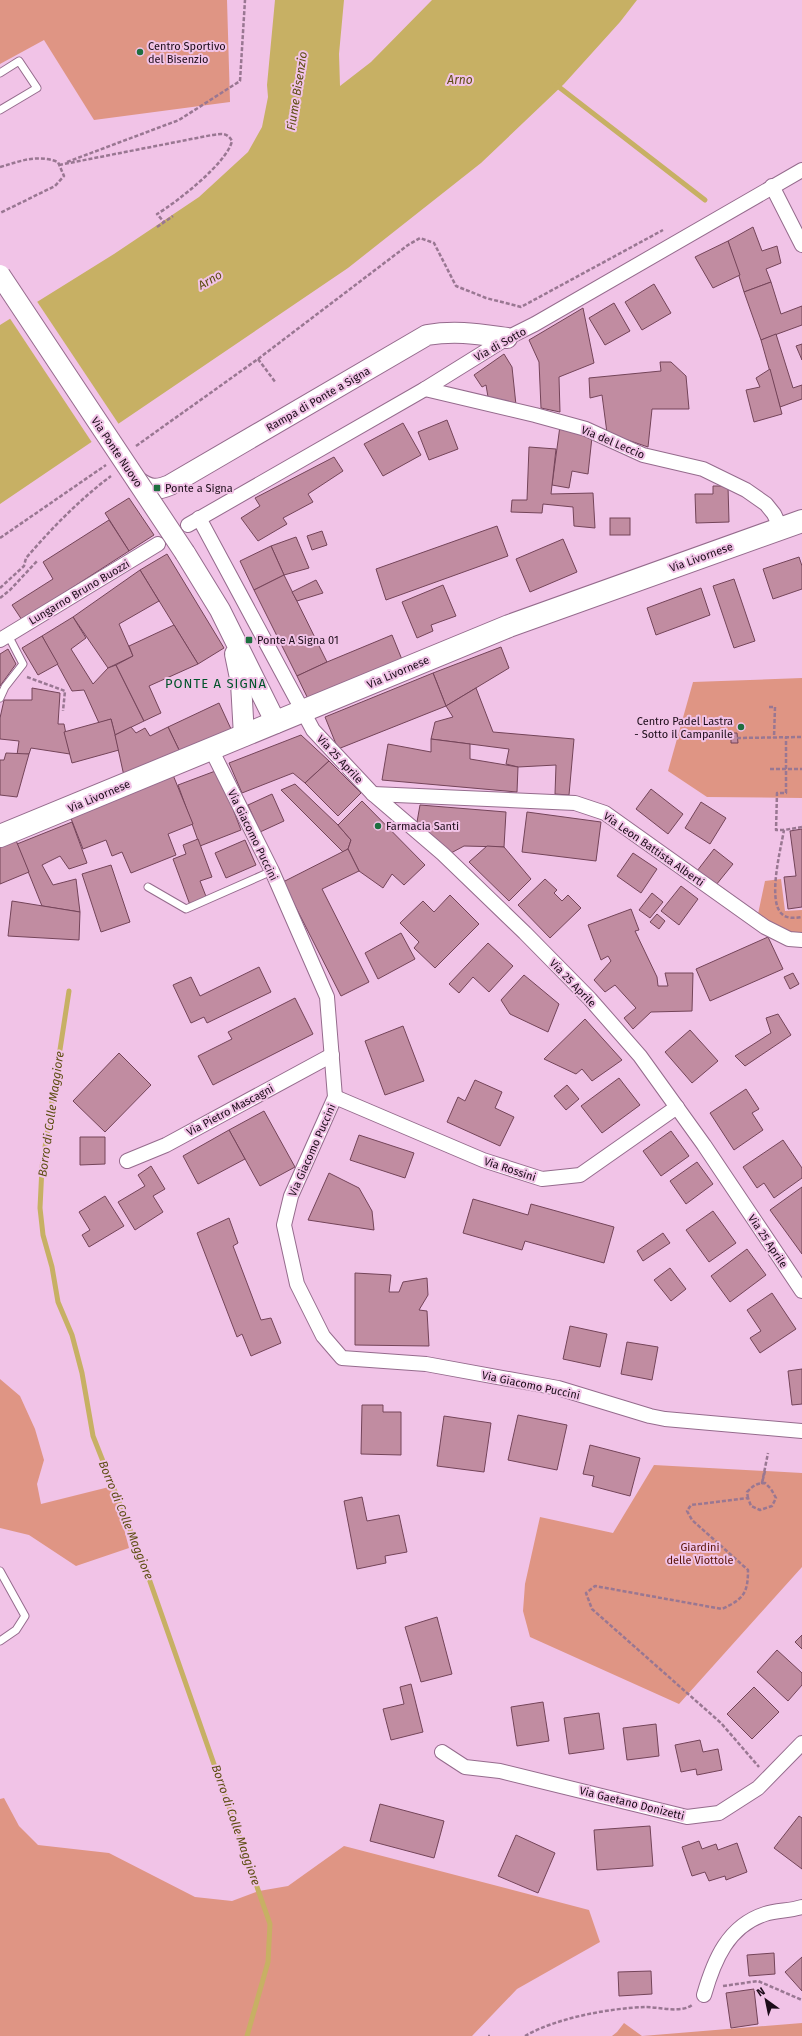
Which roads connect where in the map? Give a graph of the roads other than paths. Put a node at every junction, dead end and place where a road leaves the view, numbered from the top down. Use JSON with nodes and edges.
{"nodes":[{"id":1,"x":0,"y":73,"type":"edge"},
{"id":2,"x":0,"y":110,"type":"edge"},
{"id":3,"x":802,"y":170,"type":"edge"},
{"id":4,"x":772,"y":186,"type":"junction"},
{"id":5,"x":802,"y":244,"type":"edge"},
{"id":6,"x":0,"y":276,"type":"edge"},
{"id":7,"x":507,"y":338,"type":"junction"},
{"id":8,"x":425,"y":389,"type":"junction"},
{"id":9,"x":138,"y":482,"type":"junction"},
{"id":10,"x":802,"y":521,"type":"edge"},
{"id":11,"x":193,"y":522,"type":"joint"},
{"id":12,"x":781,"y":529,"type":"junction"},
{"id":13,"x":158,"y":544,"type":"dead end"},
{"id":14,"x":231,"y":631,"type":"junction"},
{"id":15,"x":4,"y":637,"type":"edge"},
{"id":16,"x":0,"y":698,"type":"edge"},
{"id":17,"x":303,"y":711,"type":"junction"},
{"id":18,"x":276,"y":723,"type":"junction"},
{"id":19,"x":244,"y":736,"type":"junction"},
{"id":20,"x":211,"y":749,"type":"junction"},
{"id":21,"x":372,"y":794,"type":"junction"},
{"id":22,"x":0,"y":836,"type":"edge"},
{"id":23,"x":272,"y":871,"type":"junction"},
{"id":24,"x":148,"y":887,"type":"dead end"},
{"id":25,"x":802,"y":940,"type":"edge"},
{"id":26,"x":332,"y":1055,"type":"junction"},
{"id":27,"x":335,"y":1097,"type":"junction"},
{"id":28,"x":677,"y":1107,"type":"junction"},
{"id":29,"x":127,"y":1161,"type":"dead end"},
{"id":30,"x":802,"y":1291,"type":"edge"},
{"id":31,"x":802,"y":1431,"type":"edge"},
{"id":32,"x":0,"y":1571,"type":"edge"},
{"id":33,"x":0,"y":1641,"type":"edge"},
{"id":34,"x":802,"y":1743,"type":"edge"},
{"id":35,"x":442,"y":1752,"type":"dead end"},
{"id":36,"x":802,"y":1906,"type":"edge"},
{"id":37,"x":704,"y":1995,"type":"road end"}],
"edges":[{"from":1,"to":2,"type":"lane"},
{"from":3,"to":4,"type":"street","name":"Via di Sotto"},
{"from":4,"to":5,"type":"street"},
{"from":4,"to":7,"type":"street","name":"Via di Sotto"},
{"from":6,"to":9,"type":"main road","name":"Via Ponte Nuovo","bridge":true},
{"from":7,"to":8,"type":"street","name":"Via di Sotto"},
{"from":7,"to":9,"type":"main road","name":"Rampa di Ponte a Signa"},
{"from":8,"to":11,"type":"street","name":"Via di Sotto"},
{"from":8,"to":12,"type":"street","name":"Via del Leccio"},
{"from":9,"to":14,"type":"main road","name":"Via Ponte Nuovo","bridge":true},
{"from":10,"to":12,"type":"main road","name":"Via Livornese"},
{"from":11,"to":17,"type":"street","name":"Via 25 Aprile"},
{"from":12,"to":17,"type":"main road","name":"Via Livornese"},
{"from":13,"to":15,"type":"street","name":"Lungarno Bruno Buozzi"},
{"from":14,"to":18,"type":"main road","name":"Via Ponte Nuovo"},
{"from":14,"to":19,"type":"main road","name":"Via Ponte Nuovo"},
{"from":15,"to":16,"type":"lane"},
{"from":17,"to":18,"type":"main road","name":"Via Livornese"},
{"from":17,"to":21,"type":"street","name":"Via 25 Aprile"},
{"from":18,"to":19,"type":"main road","name":"Via Livornese"},
{"from":19,"to":20,"type":"main road","name":"Via Livornese"},
{"from":20,"to":22,"type":"main road","name":"Via Livornese"},
{"from":20,"to":23,"type":"street","name":"Via Giacomo Puccini"},
{"from":21,"to":25,"type":"street","name":"Via Leon Battista Alberti"},
{"from":21,"to":28,"type":"street","name":"Via 25 Aprile"},
{"from":23,"to":24,"type":"lane"},
{"from":23,"to":26,"type":"street","name":"Via Giacomo Puccini"},
{"from":26,"to":27,"type":"street","name":"Via Giacomo Puccini"},
{"from":26,"to":29,"type":"street","name":"Via Pietro Mascagni"},
{"from":27,"to":28,"type":"street","name":"Via Rossini"},
{"from":27,"to":31,"type":"street","name":"Via Giacomo Puccini"},
{"from":28,"to":30,"type":"street","name":"Via 25 Aprile"},
{"from":32,"to":33,"type":"lane"},
{"from":34,"to":35,"type":"street","name":"Via Gaetano Donizetti"},
{"from":36,"to":37,"type":"street"}]}
